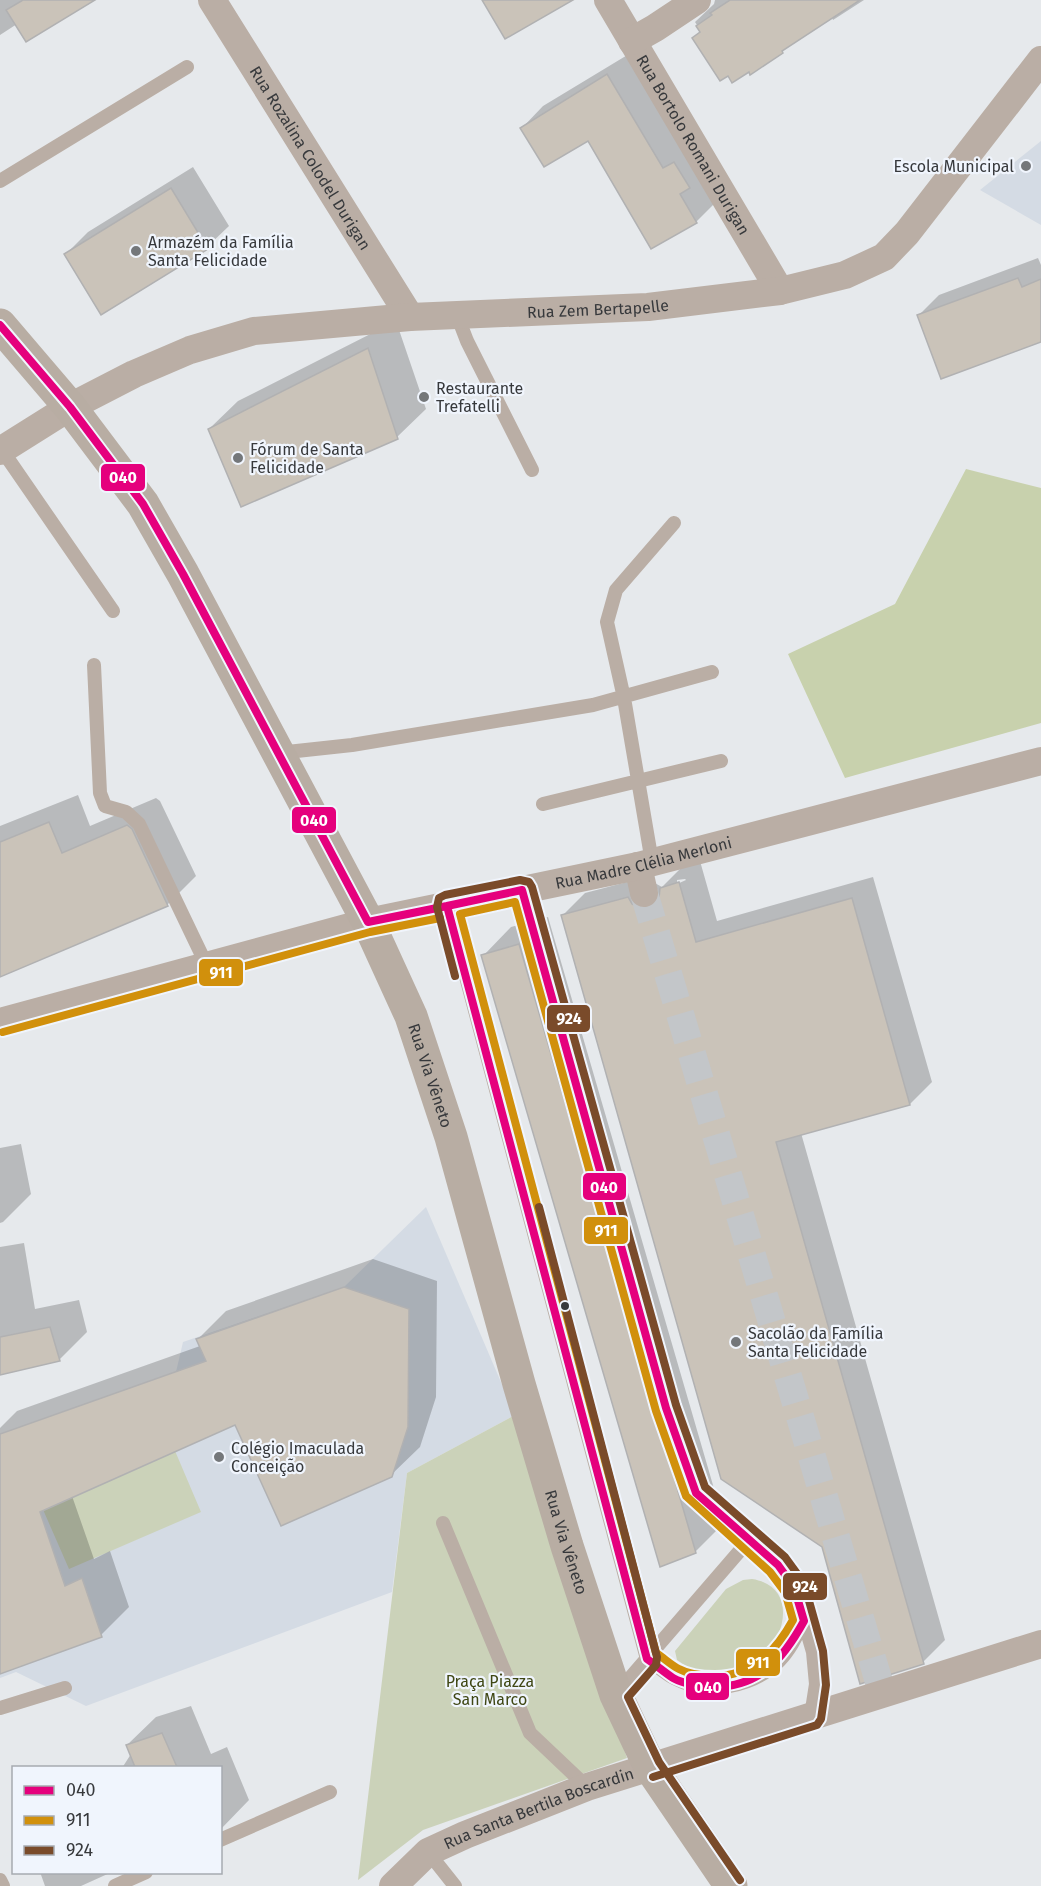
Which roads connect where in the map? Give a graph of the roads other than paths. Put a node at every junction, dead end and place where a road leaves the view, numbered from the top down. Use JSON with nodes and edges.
{"nodes":[{"id":1,"x":212,"y":0,"type":"edge"},
{"id":2,"x":608,"y":0,"type":"edge"},
{"id":3,"x":698,"y":0,"type":"edge"},
{"id":4,"x":632,"y":41,"type":"junction"},
{"id":5,"x":1041,"y":60,"type":"edge"},
{"id":6,"x":187,"y":67,"type":"dead end"},
{"id":7,"x":0,"y":181,"type":"edge"},
{"id":8,"x":780,"y":291,"type":"junction"},
{"id":9,"x":457,"y":315,"type":"junction"},
{"id":10,"x":410,"y":317,"type":"junction"},
{"id":11,"x":0,"y":325,"type":"edge"},
{"id":12,"x":70,"y":407,"type":"junction"},
{"id":13,"x":1,"y":450,"type":"edge"},
{"id":14,"x":532,"y":470,"type":"dead end"},
{"id":15,"x":674,"y":523,"type":"dead end"},
{"id":16,"x":113,"y":611,"type":"dead end"},
{"id":17,"x":94,"y":665,"type":"dead end"},
{"id":18,"x":712,"y":672,"type":"dead end"},
{"id":19,"x":624,"y":698,"type":"junction"},
{"id":20,"x":278,"y":753,"type":"junction"},
{"id":21,"x":721,"y":761,"type":"dead end"},
{"id":22,"x":1041,"y":761,"type":"edge"},
{"id":23,"x":639,"y":781,"type":"junction"},
{"id":24,"x":543,"y":804,"type":"dead end"},
{"id":25,"x":645,"y":873,"type":"junction"},
{"id":26,"x":522,"y":890,"type":"junction"},
{"id":27,"x":447,"y":905,"type":"junction"},
{"id":28,"x":368,"y":922,"type":"junction"},
{"id":29,"x":207,"y":966,"type":"junction"},
{"id":30,"x":0,"y":1022,"type":"edge"},
{"id":31,"x":444,"y":1523,"type":"dead end"},
{"id":32,"x":750,"y":1539,"type":"junction"},
{"id":33,"x":804,"y":1621,"type":"junction"},
{"id":34,"x":1041,"y":1644,"type":"edge"},
{"id":35,"x":647,"y":1659,"type":"junction"},
{"id":36,"x":65,"y":1688,"type":"dead end"},
{"id":37,"x":616,"y":1695,"type":"junction"},
{"id":38,"x":0,"y":1708,"type":"edge"},
{"id":39,"x":811,"y":1716,"type":"junction"},
{"id":40,"x":650,"y":1767,"type":"junction"},
{"id":41,"x":587,"y":1787,"type":"junction"},
{"id":42,"x":330,"y":1792,"type":"dead end"},
{"id":43,"x":222,"y":1839,"type":"edge"},
{"id":44,"x":428,"y":1852,"type":"junction"},
{"id":45,"x":142,"y":1874,"type":"edge"},
{"id":46,"x":0,"y":1880,"type":"edge"},
{"id":47,"x":3,"y":1886,"type":"edge"},
{"id":48,"x":115,"y":1886,"type":"edge"},
{"id":49,"x":393,"y":1886,"type":"edge"},
{"id":50,"x":455,"y":1886,"type":"edge"},
{"id":51,"x":731,"y":1886,"type":"edge"}],
"edges":[{"from":1,"to":10,"type":"street","name":"Rua Rozalina Colodel Durigan"},
{"from":2,"to":4,"type":"street","name":"Rua Bortolo Romani Durigan"},
{"from":3,"to":4,"type":"street"},
{"from":4,"to":8,"type":"street","name":"Rua Bortolo Romani Durigan"},
{"from":5,"to":8,"type":"street","name":"Rua Zem Bertapelle"},
{"from":6,"to":7,"type":"lane"},
{"from":8,"to":9,"type":"street","name":"Rua Zem Bertapelle"},
{"from":9,"to":10,"type":"street","name":"Rua Zem Bertapelle"},
{"from":9,"to":14,"type":"lane"},
{"from":10,"to":12,"type":"street","name":"Rua Zem Bertapelle"},
{"from":11,"to":12,"type":"main road","name":"Rua Via Vêneto"},
{"from":12,"to":13,"type":"street","name":"Rua Zem Bertapelle"},
{"from":12,"to":20,"type":"main road","name":"Rua Via Vêneto"},
{"from":13,"to":16,"type":"lane"},
{"from":15,"to":19,"type":"lane"},
{"from":17,"to":29,"type":"lane"},
{"from":18,"to":19,"type":"lane"},
{"from":19,"to":20,"type":"lane"},
{"from":19,"to":23,"type":"lane"},
{"from":20,"to":28,"type":"main road","name":"Rua Via Vêneto"},
{"from":21,"to":23,"type":"lane"},
{"from":22,"to":25,"type":"street","name":"Rua Madre Clélia Merloni"},
{"from":23,"to":24,"type":"lane"},
{"from":23,"to":25,"type":"lane"},
{"from":25,"to":26,"type":"street","name":"Rua Madre Clélia Merloni"},
{"from":26,"to":27,"type":"street","name":"Rua Madre Clélia Merloni"},
{"from":26,"to":32,"type":"lane"},
{"from":27,"to":28,"type":"street","name":"Rua Madre Clélia Merloni"},
{"from":27,"to":35,"type":"lane"},
{"from":28,"to":29,"type":"street","name":"Rua Madre Clélia Merloni"},
{"from":28,"to":37,"type":"main road","name":"Rua Via Vêneto"},
{"from":29,"to":30,"type":"street","name":"Rua Madre Clélia Merloni"},
{"from":31,"to":41,"type":"lane"},
{"from":32,"to":33,"type":"lane"},
{"from":32,"to":35,"type":"lane"},
{"from":33,"to":35,"type":"lane"},
{"from":33,"to":39,"type":"lane"},
{"from":34,"to":39,"type":"street","name":"Rua Santa Bertila Boscardin"},
{"from":35,"to":37,"type":"lane"},
{"from":36,"to":38,"type":"lane"},
{"from":37,"to":40,"type":"main road","name":"Rua Via Vêneto"},
{"from":39,"to":40,"type":"street","name":"Rua Santa Bertila Boscardin"},
{"from":40,"to":41,"type":"street","name":"Rua Santa Bertila Boscardin"},
{"from":40,"to":51,"type":"main road","name":"Rua Via Vêneto"},
{"from":41,"to":44,"type":"street","name":"Rua Santa Bertila Boscardin"},
{"from":42,"to":43,"type":"lane"},
{"from":44,"to":49,"type":"street","name":"Rua Santa Bertila Boscardin"},
{"from":44,"to":50,"type":"lane"},
{"from":45,"to":48,"type":"lane"},
{"from":46,"to":47,"type":"lane"}]}
